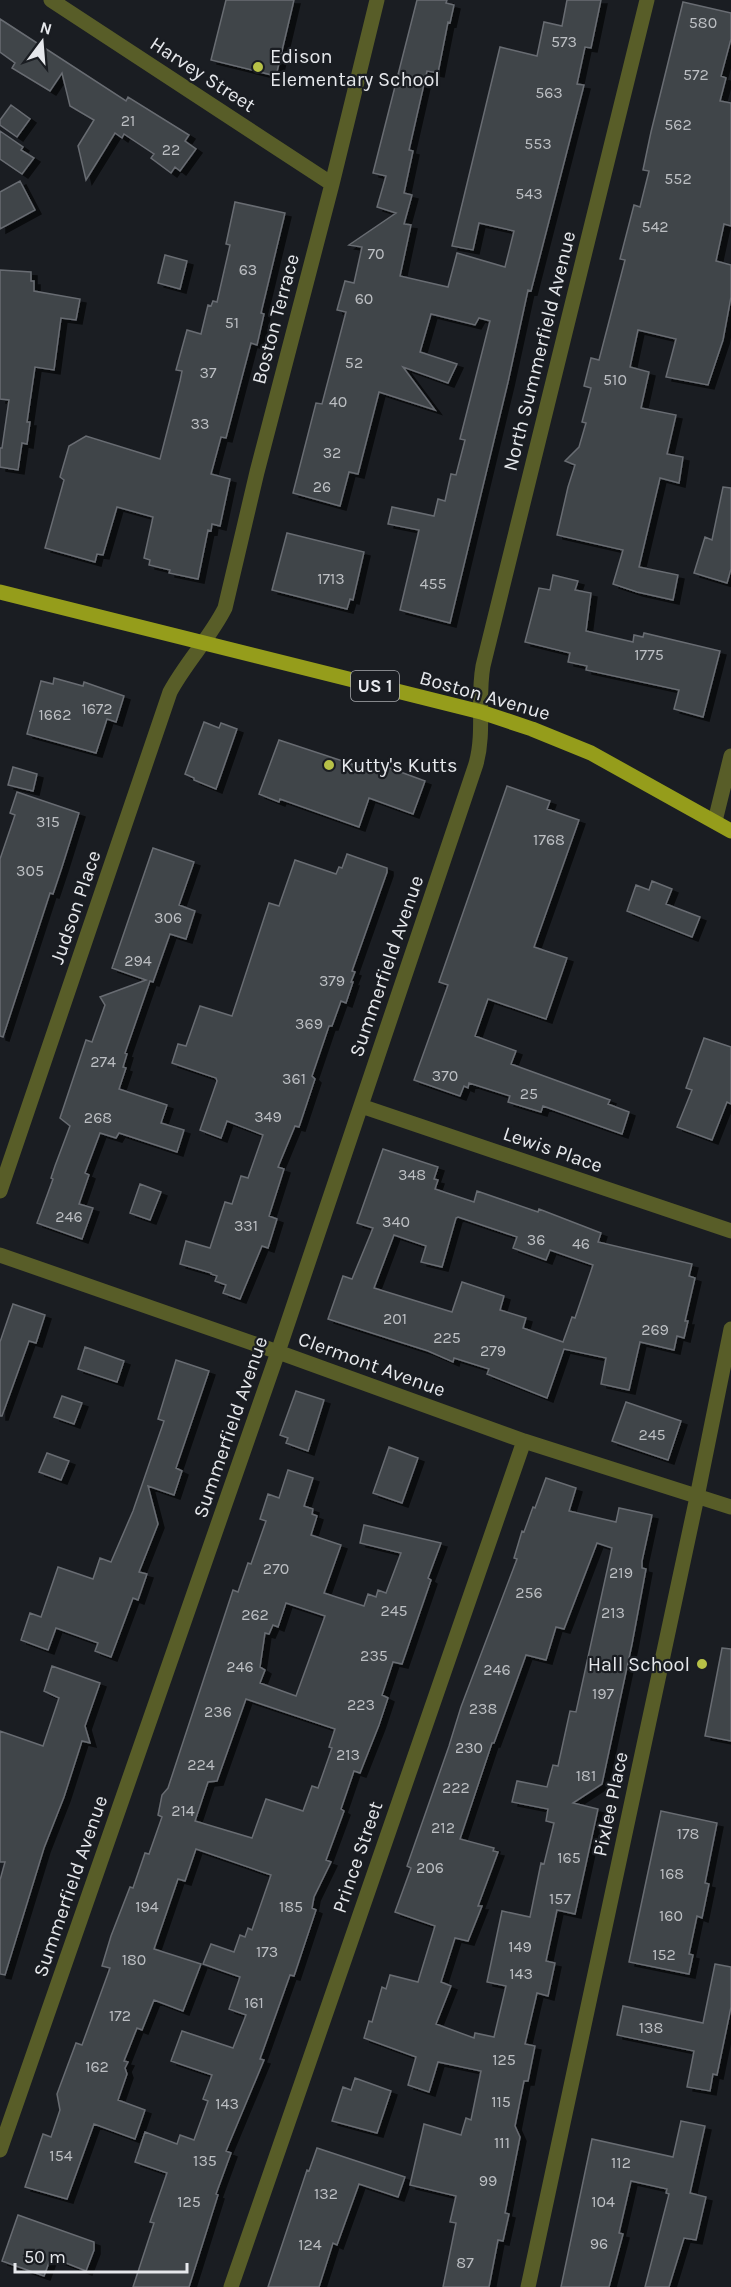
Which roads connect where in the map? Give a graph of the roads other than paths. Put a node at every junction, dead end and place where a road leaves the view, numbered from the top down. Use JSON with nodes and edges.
{"nodes":[{"id":1,"x":51,"y":0,"type":"edge"},
{"id":2,"x":377,"y":0,"type":"edge"},
{"id":3,"x":647,"y":0,"type":"edge"},
{"id":4,"x":332,"y":184,"type":"junction"},
{"id":5,"x":0,"y":592,"type":"edge"},
{"id":6,"x":204,"y":644,"type":"junction"},
{"id":7,"x":480,"y":712,"type":"junction"},
{"id":8,"x":731,"y":756,"type":"edge"},
{"id":9,"x":715,"y":821,"type":"junction"},
{"id":10,"x":731,"y":831,"type":"edge"},
{"id":11,"x":361,"y":1106,"type":"junction"},
{"id":12,"x":0,"y":1191,"type":"edge"},
{"id":13,"x":731,"y":1231,"type":"edge"},
{"id":14,"x":0,"y":1255,"type":"edge"},
{"id":15,"x":731,"y":1329,"type":"edge"},
{"id":16,"x":278,"y":1352,"type":"junction"},
{"id":17,"x":524,"y":1441,"type":"junction"},
{"id":18,"x":697,"y":1497,"type":"junction"},
{"id":19,"x":731,"y":1508,"type":"edge"},
{"id":20,"x":0,"y":2150,"type":"edge"},
{"id":21,"x":231,"y":2287,"type":"edge"},
{"id":22,"x":528,"y":2287,"type":"edge"}],
"edges":[{"from":1,"to":4,"type":"street","name":"Harvey Street"},
{"from":2,"to":4,"type":"street","name":"Boston Terrace"},
{"from":3,"to":7,"type":"street","name":"North Summerfield Avenue"},
{"from":4,"to":6,"type":"street","name":"Boston Terrace"},
{"from":5,"to":6,"type":"main road","name":"Boston Avenue","number":"US 1"},
{"from":6,"to":7,"type":"main road","name":"Boston Avenue","number":"US 1"},
{"from":6,"to":12,"type":"street","name":"Judson Place"},
{"from":7,"to":9,"type":"main road","name":"Boston Avenue","number":"US 1"},
{"from":7,"to":11,"type":"street","name":"Summerfield Avenue"},
{"from":8,"to":9,"type":"street"},
{"from":9,"to":10,"type":"main road","name":"Boston Avenue","number":"US 1"},
{"from":11,"to":13,"type":"street","name":"Lewis Place"},
{"from":11,"to":16,"type":"street","name":"Summerfield Avenue"},
{"from":14,"to":16,"type":"street","name":"Clermont Avenue"},
{"from":15,"to":18,"type":"street","name":"Pixlee Place"},
{"from":16,"to":17,"type":"street","name":"Clermont Avenue"},
{"from":16,"to":20,"type":"street","name":"Summerfield Avenue"},
{"from":17,"to":18,"type":"street","name":"Clermont Avenue"},
{"from":17,"to":21,"type":"street","name":"Prince Street"},
{"from":18,"to":19,"type":"street","name":"Clermont Avenue"},
{"from":18,"to":22,"type":"street","name":"Pixlee Place"}]}
